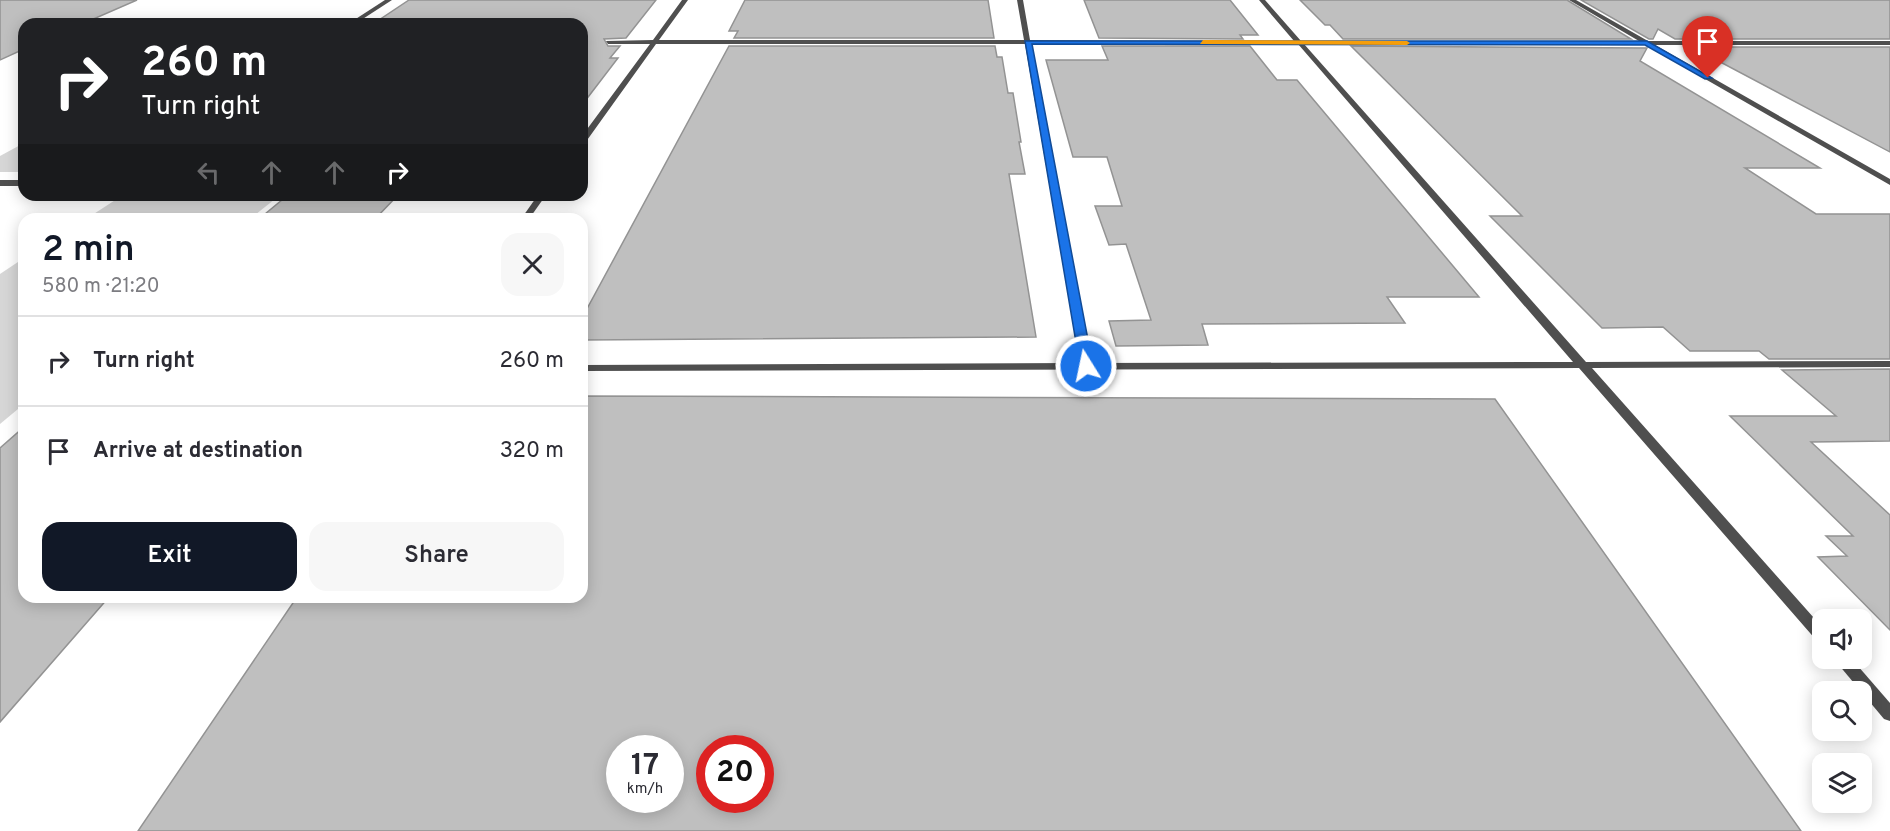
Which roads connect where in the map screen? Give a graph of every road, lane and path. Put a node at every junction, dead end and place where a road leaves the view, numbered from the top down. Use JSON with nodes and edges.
{"nodes":[{"id":1,"x":389,"y":0,"type":"edge"},
{"id":2,"x":686,"y":0,"type":"edge"},
{"id":3,"x":1020,"y":0,"type":"edge"},
{"id":4,"x":1262,"y":0,"type":"edge"},
{"id":5,"x":1572,"y":0,"type":"edge"},
{"id":6,"x":360,"y":18,"type":"edge"},
{"id":7,"x":608,"y":42,"type":"dead end"},
{"id":8,"x":655,"y":42,"type":"junction"},
{"id":9,"x":1028,"y":42,"type":"junction"},
{"id":10,"x":1299,"y":43,"type":"junction"},
{"id":11,"x":1647,"y":43,"type":"junction"},
{"id":12,"x":1890,"y":43,"type":"edge"},
{"id":13,"x":588,"y":133,"type":"edge"},
{"id":14,"x":1890,"y":182,"type":"edge"},
{"id":15,"x":0,"y":183,"type":"edge"},
{"id":16,"x":18,"y":183,"type":"edge"},
{"id":17,"x":1890,"y":364,"type":"edge"},
{"id":18,"x":1583,"y":365,"type":"junction"},
{"id":19,"x":1086,"y":366,"type":"junction"},
{"id":20,"x":588,"y":368,"type":"edge"},
{"id":21,"x":1812,"y":626,"type":"edge"},
{"id":22,"x":1851,"y":669,"type":"edge"},
{"id":23,"x":1890,"y":714,"type":"edge"}],
"edges":[{"from":1,"to":6,"type":"lane"},
{"from":2,"to":8,"type":"lane"},
{"from":3,"to":9,"type":"lane"},
{"from":4,"to":10,"type":"lane"},
{"from":5,"to":11,"type":"lane"},
{"from":7,"to":8,"type":"lane"},
{"from":8,"to":9,"type":"lane"},
{"from":8,"to":13,"type":"lane"},
{"from":9,"to":10,"type":"lane"},
{"from":9,"to":19,"type":"lane"},
{"from":10,"to":11,"type":"lane"},
{"from":10,"to":18,"type":"lane"},
{"from":11,"to":12,"type":"lane"},
{"from":11,"to":14,"type":"lane"},
{"from":15,"to":16,"type":"lane"},
{"from":17,"to":18,"type":"lane"},
{"from":18,"to":19,"type":"lane"},
{"from":18,"to":21,"type":"lane"},
{"from":19,"to":20,"type":"lane"},
{"from":22,"to":23,"type":"lane"}]}
